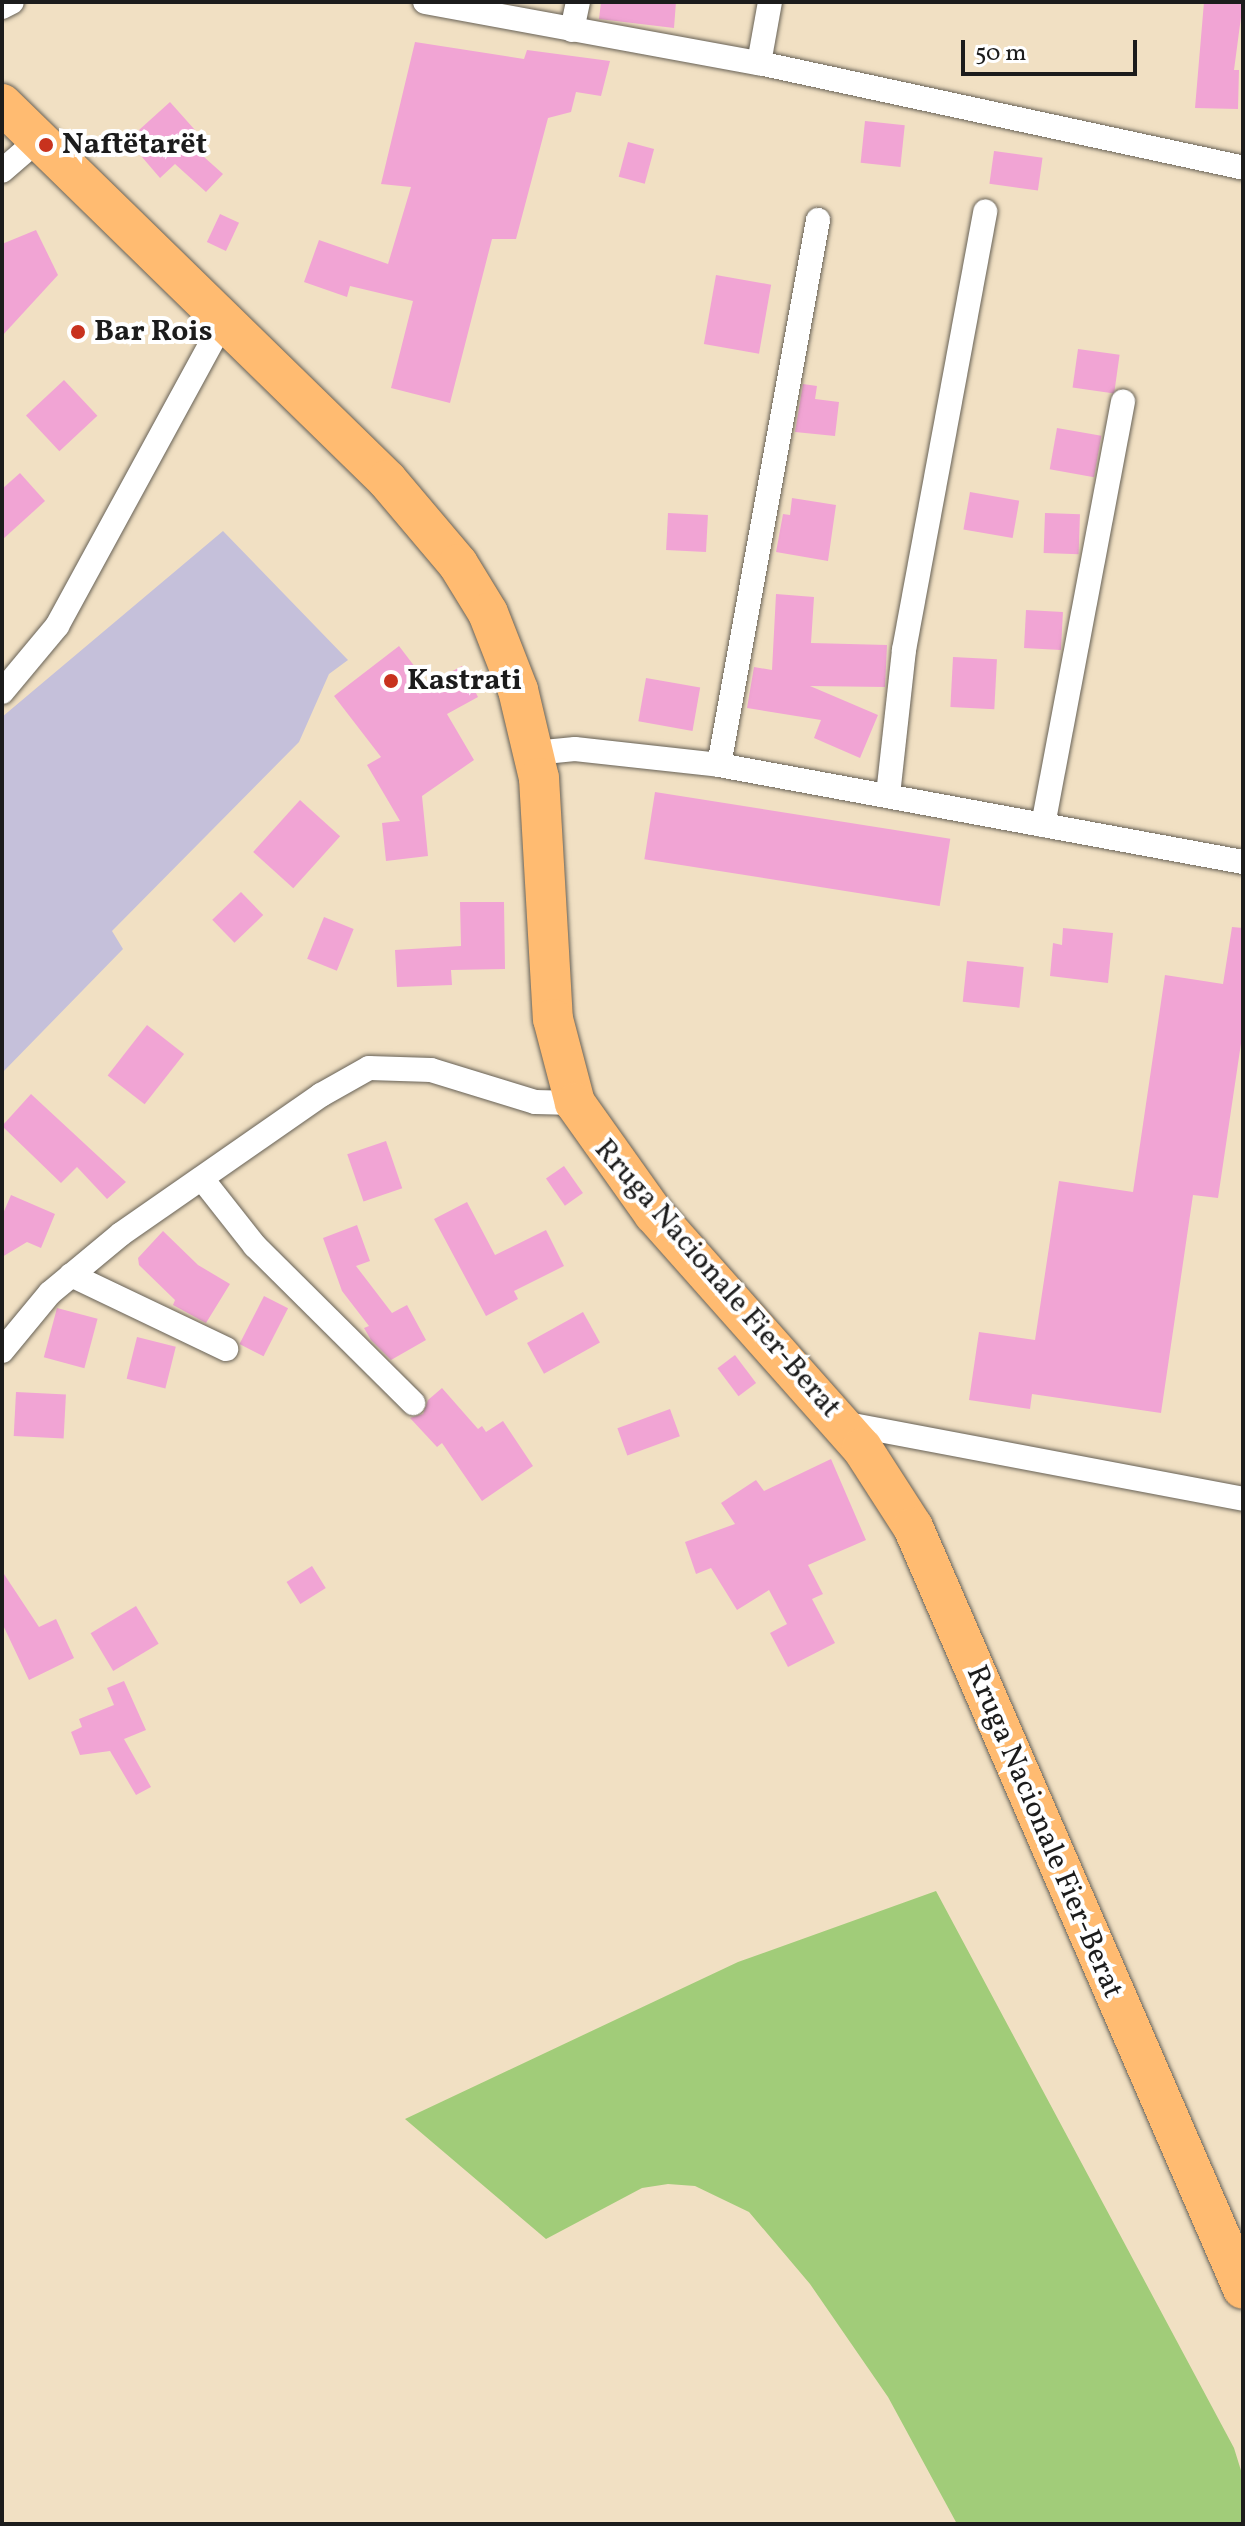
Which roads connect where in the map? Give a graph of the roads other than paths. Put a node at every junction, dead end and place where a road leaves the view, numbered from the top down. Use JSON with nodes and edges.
{"nodes":[{"id":1,"x":12,"y":2,"type":"edge"},
{"id":2,"x":427,"y":2,"type":"edge"},
{"id":3,"x":578,"y":2,"type":"edge"},
{"id":4,"x":770,"y":2,"type":"edge"},
{"id":5,"x":2,"y":7,"type":"edge"},
{"id":6,"x":572,"y":30,"type":"junction"},
{"id":7,"x":759,"y":63,"type":"junction"},
{"id":8,"x":2,"y":104,"type":"edge"},
{"id":9,"x":39,"y":139,"type":"junction"},
{"id":10,"x":1242,"y":164,"type":"edge"},
{"id":11,"x":2,"y":171,"type":"edge"},
{"id":12,"x":985,"y":211,"type":"dead end"},
{"id":13,"x":818,"y":220,"type":"dead end"},
{"id":14,"x":224,"y":320,"type":"junction"},
{"id":15,"x":1123,"y":401,"type":"dead end"},
{"id":16,"x":2,"y":692,"type":"edge"},
{"id":17,"x":534,"y":753,"type":"junction"},
{"id":18,"x":719,"y":765,"type":"junction"},
{"id":19,"x":888,"y":795,"type":"junction"},
{"id":20,"x":1043,"y":825,"type":"junction"},
{"id":21,"x":1243,"y":862,"type":"edge"},
{"id":22,"x":575,"y":1103,"type":"junction"},
{"id":23,"x":203,"y":1180,"type":"junction"},
{"id":24,"x":71,"y":1275,"type":"junction"},
{"id":25,"x":226,"y":1349,"type":"dead end"},
{"id":26,"x":2,"y":1351,"type":"edge"},
{"id":27,"x":413,"y":1403,"type":"dead end"},
{"id":28,"x":840,"y":1422,"type":"junction"},
{"id":29,"x":1243,"y":1499,"type":"edge"},
{"id":30,"x":1243,"y":2289,"type":"edge"}],
"edges":[{"from":1,"to":5,"type":"street"},
{"from":2,"to":6,"type":"street"},
{"from":3,"to":6,"type":"street"},
{"from":4,"to":7,"type":"street"},
{"from":6,"to":7,"type":"street"},
{"from":7,"to":10,"type":"street"},
{"from":8,"to":9,"type":"main road","name":"Rruga Nacionale Fier-Berat"},
{"from":9,"to":11,"type":"street"},
{"from":9,"to":14,"type":"main road","name":"Rruga Nacionale Fier-Berat"},
{"from":12,"to":19,"type":"street"},
{"from":13,"to":18,"type":"street"},
{"from":14,"to":16,"type":"street"},
{"from":14,"to":17,"type":"main road","name":"Rruga Nacionale Fier-Berat"},
{"from":15,"to":20,"type":"street"},
{"from":17,"to":18,"type":"street"},
{"from":17,"to":22,"type":"main road","name":"Rruga Nacionale Fier-Berat"},
{"from":18,"to":19,"type":"street"},
{"from":19,"to":20,"type":"street"},
{"from":20,"to":21,"type":"street"},
{"from":22,"to":23,"type":"street"},
{"from":22,"to":28,"type":"main road","name":"Rruga Nacionale Fier-Berat"},
{"from":23,"to":24,"type":"street"},
{"from":23,"to":27,"type":"street"},
{"from":24,"to":25,"type":"street"},
{"from":24,"to":26,"type":"street"},
{"from":28,"to":29,"type":"street"},
{"from":28,"to":30,"type":"main road","name":"Rruga Nacionale Fier-Berat"}]}
